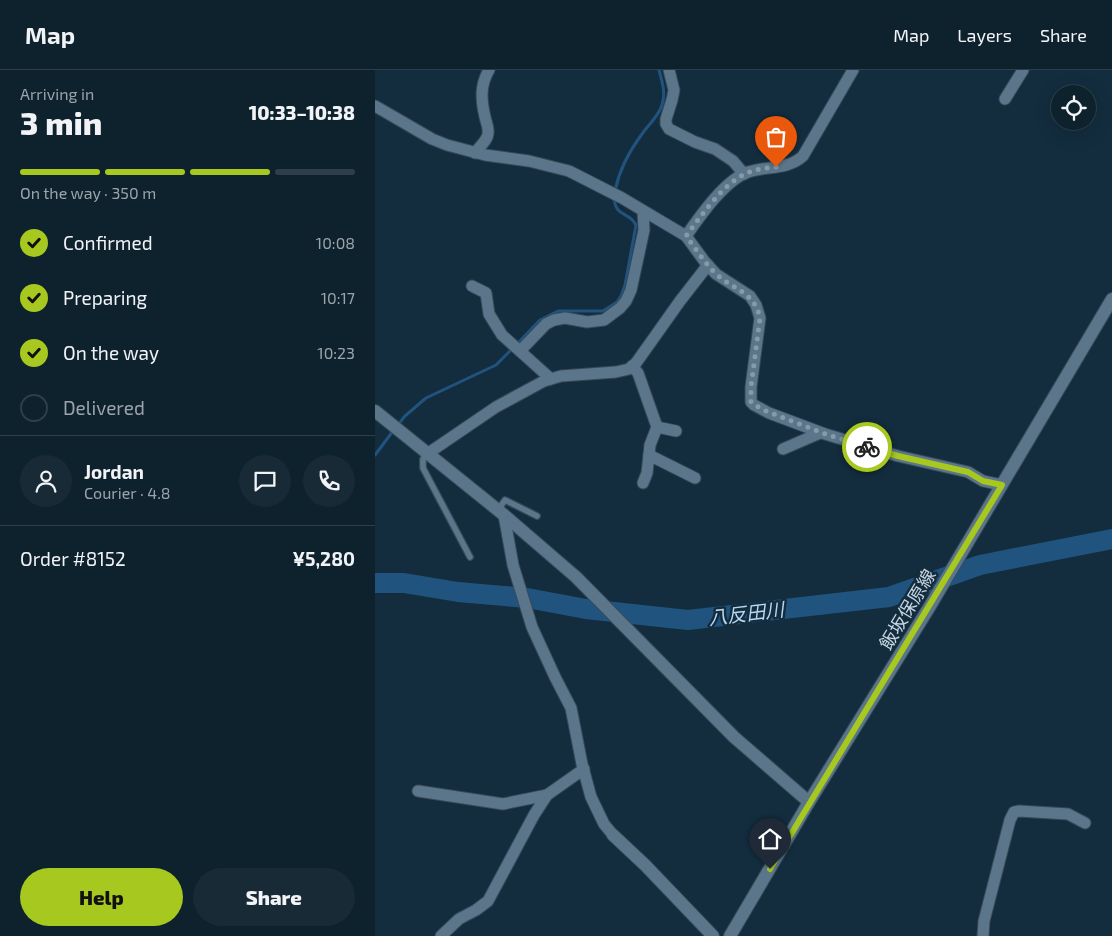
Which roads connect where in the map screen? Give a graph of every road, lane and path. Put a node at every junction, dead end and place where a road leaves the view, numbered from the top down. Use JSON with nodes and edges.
{"nodes":[{"id":1,"x":489,"y":70,"type":"edge"},
{"id":2,"x":669,"y":70,"type":"edge"},
{"id":3,"x":853,"y":70,"type":"edge"},
{"id":4,"x":1023,"y":70,"type":"edge"},
{"id":5,"x":1005,"y":99,"type":"dead end"},
{"id":6,"x":375,"y":106,"type":"edge"},
{"id":7,"x":475,"y":153,"type":"junction"},
{"id":8,"x":744,"y":174,"type":"junction"},
{"id":9,"x":643,"y":211,"type":"junction"},
{"id":10,"x":686,"y":236,"type":"junction"},
{"id":11,"x":708,"y":265,"type":"junction"},
{"id":12,"x":471,"y":286,"type":"dead end"},
{"id":13,"x":1112,"y":299,"type":"edge"},
{"id":14,"x":516,"y":347,"type":"junction"},
{"id":15,"x":632,"y":366,"type":"junction"},
{"id":16,"x":551,"y":379,"type":"junction"},
{"id":17,"x":375,"y":412,"type":"edge"},
{"id":18,"x":657,"y":427,"type":"junction"},
{"id":19,"x":676,"y":431,"type":"dead end"},
{"id":20,"x":820,"y":433,"type":"junction"},
{"id":21,"x":783,"y":449,"type":"dead end"},
{"id":22,"x":427,"y":454,"type":"junction"},
{"id":23,"x":649,"y":455,"type":"junction"},
{"id":24,"x":695,"y":478,"type":"dead end"},
{"id":25,"x":643,"y":483,"type":"dead end"},
{"id":26,"x":1002,"y":485,"type":"junction"},
{"id":27,"x":501,"y":512,"type":"junction"},
{"id":28,"x":537,"y":516,"type":"dead end"},
{"id":29,"x":470,"y":557,"type":"dead end"},
{"id":30,"x":584,"y":769,"type":"junction"},
{"id":31,"x":418,"y":791,"type":"dead end"},
{"id":32,"x":547,"y":795,"type":"junction"},
{"id":33,"x":809,"y":802,"type":"junction"},
{"id":34,"x":1085,"y":823,"type":"dead end"},
{"id":35,"x":613,"y":835,"type":"joint"},
{"id":36,"x":441,"y":936,"type":"edge"},
{"id":37,"x":713,"y":936,"type":"edge"},
{"id":38,"x":730,"y":936,"type":"edge"},
{"id":39,"x":983,"y":936,"type":"edge"}],
"edges":[{"from":1,"to":7,"type":"street"},
{"from":2,"to":8,"type":"street"},
{"from":3,"to":8,"type":"street"},
{"from":4,"to":5,"type":"street"},
{"from":6,"to":7,"type":"street"},
{"from":7,"to":9,"type":"street"},
{"from":8,"to":10,"type":"street"},
{"from":9,"to":10,"type":"street"},
{"from":9,"to":14,"type":"street"},
{"from":10,"to":11,"type":"street"},
{"from":11,"to":15,"type":"street"},
{"from":11,"to":20,"type":"street"},
{"from":12,"to":14,"type":"street"},
{"from":13,"to":26,"type":"main road","name":"飯坂保原線"},
{"from":14,"to":16,"type":"street"},
{"from":15,"to":16,"type":"street"},
{"from":15,"to":18,"type":"street"},
{"from":16,"to":22,"type":"street"},
{"from":17,"to":22,"type":"main road"},
{"from":18,"to":19,"type":"street"},
{"from":18,"to":23,"type":"street"},
{"from":20,"to":21,"type":"street"},
{"from":20,"to":26,"type":"street"},
{"from":22,"to":27,"type":"main road"},
{"from":22,"to":29,"type":"lane"},
{"from":23,"to":24,"type":"street"},
{"from":23,"to":25,"type":"street"},
{"from":26,"to":33,"type":"main road","name":"飯坂保原線"},
{"from":27,"to":28,"type":"lane"},
{"from":27,"to":30,"type":"street"},
{"from":27,"to":33,"type":"main road"},
{"from":30,"to":32,"type":"street"},
{"from":30,"to":35,"type":"street"},
{"from":31,"to":32,"type":"street"},
{"from":32,"to":36,"type":"street"},
{"from":33,"to":38,"type":"main road","name":"飯坂保原線"},
{"from":34,"to":39,"type":"street"},
{"from":35,"to":37,"type":"main road"}]}
